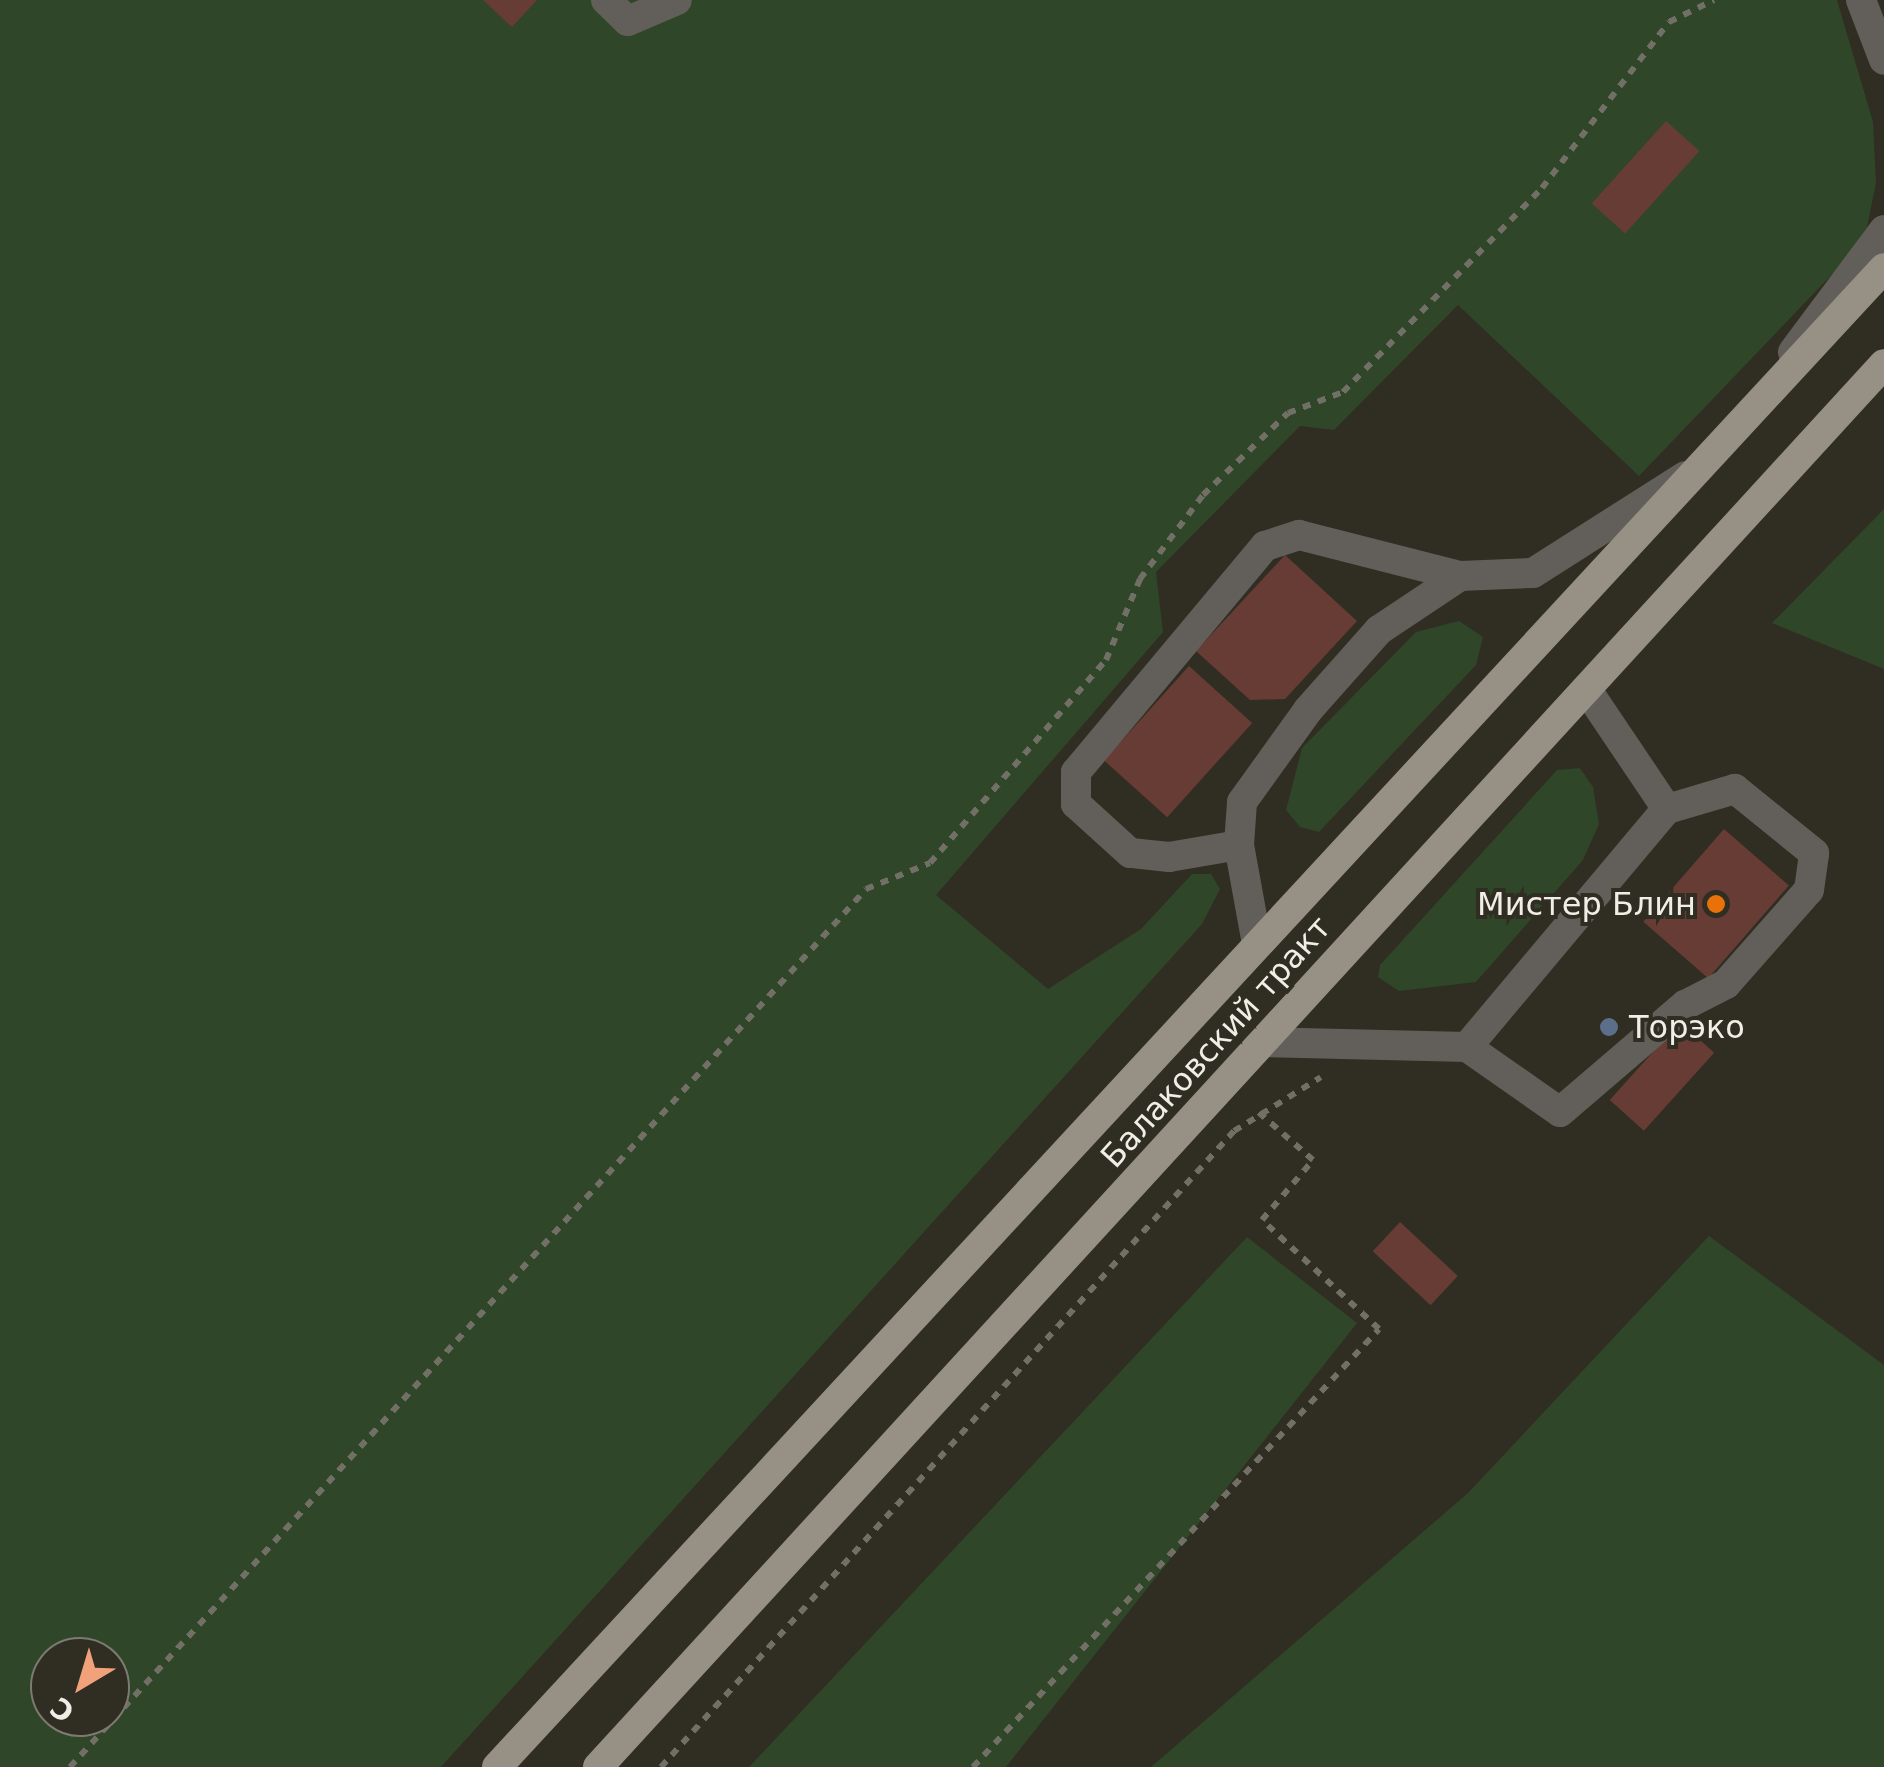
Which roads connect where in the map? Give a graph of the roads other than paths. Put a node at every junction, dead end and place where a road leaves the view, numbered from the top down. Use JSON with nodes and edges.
{"nodes":[{"id":1,"x":606,"y":0,"type":"edge"},
{"id":2,"x":676,"y":0,"type":"edge"},
{"id":3,"x":1871,"y":16,"type":"edge"},
{"id":4,"x":1884,"y":60,"type":"edge"},
{"id":5,"x":1884,"y":230,"type":"edge"},
{"id":6,"x":1884,"y":268,"type":"edge"},
{"id":7,"x":1884,"y":364,"type":"edge"},
{"id":8,"x":1750,"y":414,"type":"junction"},
{"id":9,"x":1708,"y":461,"type":"junction"},
{"id":10,"x":1460,"y":576,"type":"junction"},
{"id":11,"x":1586,"y":690,"type":"junction"},
{"id":12,"x":1667,"y":809,"type":"junction"},
{"id":13,"x":1239,"y":844,"type":"junction"},
{"id":14,"x":1258,"y":944,"type":"junction"},
{"id":15,"x":1264,"y":1042,"type":"junction"},
{"id":16,"x":1467,"y":1047,"type":"junction"},
{"id":17,"x":497,"y":1767,"type":"edge"},
{"id":18,"x":598,"y":1767,"type":"edge"}],
"edges":[{"from":1,"to":2,"type":"street"},
{"from":3,"to":4,"type":"street"},
{"from":5,"to":8,"type":"street"},
{"from":6,"to":8,"type":"main road"},
{"from":7,"to":11,"type":"main road","name":"Балаковский тракт"},
{"from":8,"to":9,"type":"main road"},
{"from":9,"to":10,"type":"street"},
{"from":9,"to":14,"type":"main road"},
{"from":10,"to":13,"type":"street"},
{"from":10,"to":13,"type":"street"},
{"from":11,"to":12,"type":"street"},
{"from":11,"to":15,"type":"main road","name":"Балаковский тракт"},
{"from":12,"to":16,"type":"street"},
{"from":12,"to":16,"type":"street"},
{"from":13,"to":14,"type":"street"},
{"from":14,"to":17,"type":"main road"},
{"from":15,"to":16,"type":"street"},
{"from":15,"to":18,"type":"main road","name":"Балаковский тракт"}]}
